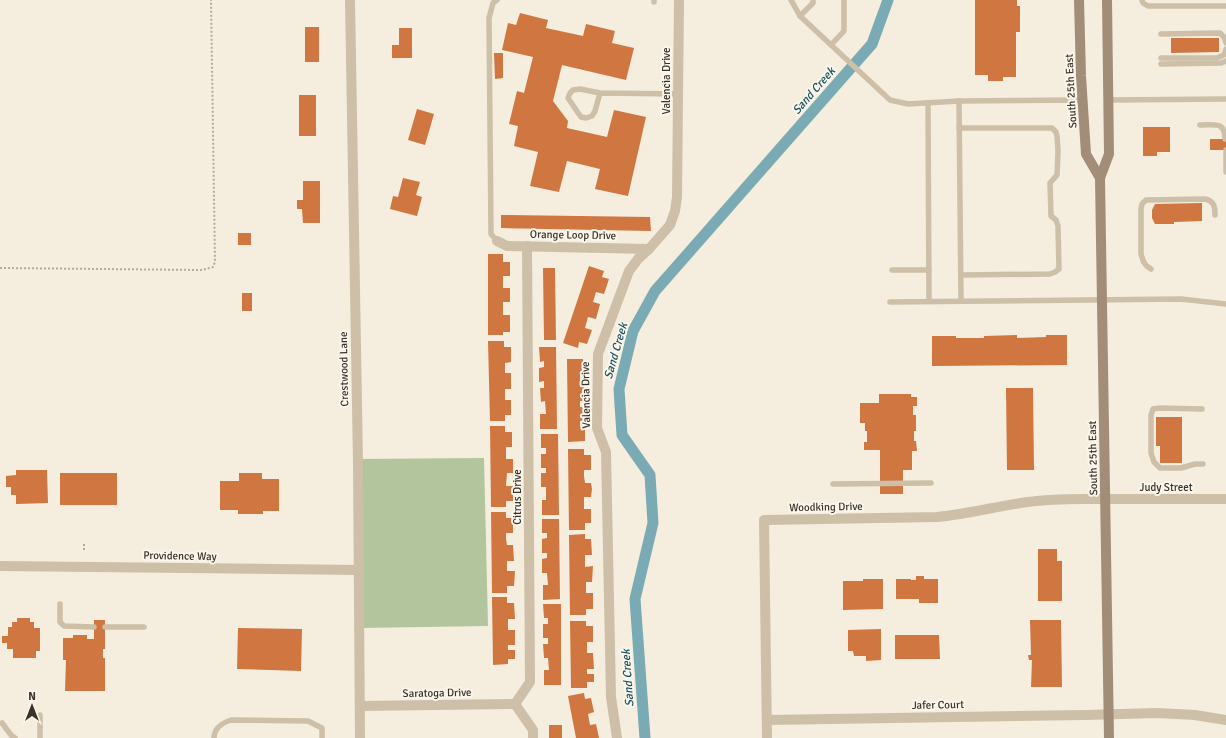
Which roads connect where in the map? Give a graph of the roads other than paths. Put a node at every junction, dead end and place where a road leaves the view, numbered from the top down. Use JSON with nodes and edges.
{"nodes":[{"id":1,"x":350,"y":0,"type":"edge"},
{"id":2,"x":497,"y":0,"type":"edge"},
{"id":3,"x":679,"y":0,"type":"edge"},
{"id":4,"x":791,"y":0,"type":"edge"},
{"id":5,"x":813,"y":0,"type":"edge"},
{"id":6,"x":844,"y":0,"type":"edge"},
{"id":7,"x":1079,"y":0,"type":"edge"},
{"id":8,"x":1107,"y":0,"type":"edge"},
{"id":9,"x":1142,"y":0,"type":"edge"},
{"id":10,"x":1226,"y":6,"type":"edge"},
{"id":11,"x":800,"y":16,"type":"junction"},
{"id":12,"x":1223,"y":33,"type":"edge"},
{"id":13,"x":1162,"y":34,"type":"dead end"},
{"id":14,"x":1226,"y":43,"type":"edge"},
{"id":15,"x":831,"y":45,"type":"junction"},
{"id":16,"x":1226,"y":49,"type":"edge"},
{"id":17,"x":1226,"y":61,"type":"edge"},
{"id":18,"x":600,"y":93,"type":"junction"},
{"id":19,"x":679,"y":94,"type":"junction"},
{"id":20,"x":1226,"y":99,"type":"edge"},
{"id":21,"x":1082,"y":100,"type":"junction"},
{"id":22,"x":1109,"y":100,"type":"junction"},
{"id":23,"x":959,"y":101,"type":"junction"},
{"id":24,"x":928,"y":103,"type":"junction"},
{"id":25,"x":1200,"y":126,"type":"dead end"},
{"id":26,"x":959,"y":128,"type":"junction"},
{"id":27,"x":1225,"y":139,"type":"edge"},
{"id":28,"x":1226,"y":150,"type":"edge"},
{"id":29,"x":1226,"y":172,"type":"edge"},
{"id":30,"x":1100,"y":178,"type":"junction"},
{"id":31,"x":1216,"y":215,"type":"dead end"},
{"id":32,"x":497,"y":241,"type":"joint"},
{"id":33,"x":527,"y":246,"type":"junction"},
{"id":34,"x":649,"y":249,"type":"junction"},
{"id":35,"x":1151,"y":269,"type":"dead end"},
{"id":36,"x":892,"y":270,"type":"dead end"},
{"id":37,"x":928,"y":270,"type":"junction"},
{"id":38,"x":961,"y":275,"type":"junction"},
{"id":39,"x":1102,"y":299,"type":"junction"},
{"id":40,"x":929,"y":301,"type":"junction"},
{"id":41,"x":962,"y":301,"type":"junction"},
{"id":42,"x":890,"y":302,"type":"dead end"},
{"id":43,"x":1226,"y":304,"type":"edge"},
{"id":44,"x":1202,"y":409,"type":"dead end"},
{"id":45,"x":1203,"y":464,"type":"dead end"},
{"id":46,"x":931,"y":483,"type":"dead end"},
{"id":47,"x":833,"y":484,"type":"dead end"},
{"id":48,"x":1105,"y":499,"type":"junction"},
{"id":49,"x":1226,"y":499,"type":"edge"},
{"id":50,"x":0,"y":566,"type":"edge"},
{"id":51,"x":359,"y":570,"type":"junction"},
{"id":52,"x":60,"y":604,"type":"dead end"},
{"id":53,"x":94,"y":627,"type":"dead end"},
{"id":54,"x":105,"y":627,"type":"dead end"},
{"id":55,"x":144,"y":627,"type":"dead end"},
{"id":56,"x":515,"y":704,"type":"junction"},
{"id":57,"x":360,"y":706,"type":"junction"},
{"id":58,"x":1109,"y":714,"type":"junction"},
{"id":59,"x":40,"y":715,"type":"dead end"},
{"id":60,"x":767,"y":720,"type":"junction"},
{"id":61,"x":1226,"y":720,"type":"edge"},
{"id":62,"x":2,"y":723,"type":"dead end"},
{"id":63,"x":16,"y":738,"type":"edge"},
{"id":64,"x":40,"y":738,"type":"edge"},
{"id":65,"x":214,"y":738,"type":"edge"},
{"id":66,"x":322,"y":738,"type":"edge"},
{"id":67,"x":360,"y":738,"type":"edge"},
{"id":68,"x":533,"y":738,"type":"edge"},
{"id":69,"x":617,"y":738,"type":"edge"},
{"id":70,"x":767,"y":738,"type":"edge"},
{"id":71,"x":1110,"y":738,"type":"edge"}],
"edges":[{"from":1,"to":51,"type":"street","name":"Crestwood Lane"},
{"from":2,"to":32,"type":"lane"},
{"from":3,"to":19,"type":"street","name":"Valencia Drive"},
{"from":4,"to":11,"type":"lane"},
{"from":5,"to":11,"type":"lane"},
{"from":6,"to":15,"type":"lane"},
{"from":7,"to":21,"type":"main road","name":"South 25th East"},
{"from":8,"to":22,"type":"main road","name":"South 25th East"},
{"from":9,"to":10,"type":"lane"},
{"from":11,"to":15,"type":"lane"},
{"from":12,"to":13,"type":"lane"},
{"from":12,"to":14,"type":"lane"},
{"from":15,"to":24,"type":"lane"},
{"from":16,"to":17,"type":"lane"},
{"from":18,"to":18,"type":"lane"},
{"from":18,"to":19,"type":"lane"},
{"from":19,"to":34,"type":"street","name":"Valencia Drive"},
{"from":20,"to":22,"type":"lane"},
{"from":21,"to":23,"type":"lane"},
{"from":21,"to":30,"type":"main road","name":"South 25th East"},
{"from":22,"to":30,"type":"main road","name":"South 25th East"},
{"from":23,"to":24,"type":"lane"},
{"from":23,"to":26,"type":"lane"},
{"from":24,"to":37,"type":"lane"},
{"from":25,"to":27,"type":"lane"},
{"from":26,"to":38,"type":"lane"},
{"from":26,"to":38,"type":"lane"},
{"from":28,"to":29,"type":"lane"},
{"from":30,"to":39,"type":"main road","name":"South 25th East"},
{"from":31,"to":35,"type":"lane"},
{"from":32,"to":33,"type":"street","name":"Orange Loop Drive"},
{"from":33,"to":34,"type":"street","name":"Orange Loop Drive"},
{"from":33,"to":56,"type":"street","name":"Citrus Drive"},
{"from":34,"to":69,"type":"street","name":"Valencia Drive"},
{"from":36,"to":37,"type":"lane"},
{"from":37,"to":40,"type":"lane"},
{"from":38,"to":41,"type":"lane"},
{"from":39,"to":41,"type":"lane"},
{"from":39,"to":43,"type":"lane"},
{"from":39,"to":48,"type":"main road","name":"South 25th East"},
{"from":40,"to":41,"type":"lane"},
{"from":40,"to":42,"type":"lane"},
{"from":44,"to":45,"type":"lane"},
{"from":46,"to":47,"type":"lane"},
{"from":48,"to":49,"type":"street","name":"Judy Street"},
{"from":48,"to":58,"type":"main road","name":"South 25th East"},
{"from":48,"to":60,"type":"street","name":"Woodking Drive"},
{"from":50,"to":51,"type":"street","name":"Providence Way"},
{"from":51,"to":57,"type":"street","name":"Crestwood Lane"},
{"from":52,"to":53,"type":"lane"},
{"from":54,"to":55,"type":"lane"},
{"from":56,"to":57,"type":"street","name":"Saratoga Drive"},
{"from":56,"to":68,"type":"street"},
{"from":57,"to":67,"type":"street","name":"Crestwood Lane"},
{"from":58,"to":60,"type":"street","name":"Jafer Court"},
{"from":58,"to":61,"type":"street","name":"Jafer Court"},
{"from":58,"to":71,"type":"main road","name":"South 25th East"},
{"from":59,"to":64,"type":"lane"},
{"from":60,"to":70,"type":"street","name":"Woodking Drive"},
{"from":62,"to":63,"type":"lane"},
{"from":65,"to":66,"type":"lane"}]}
